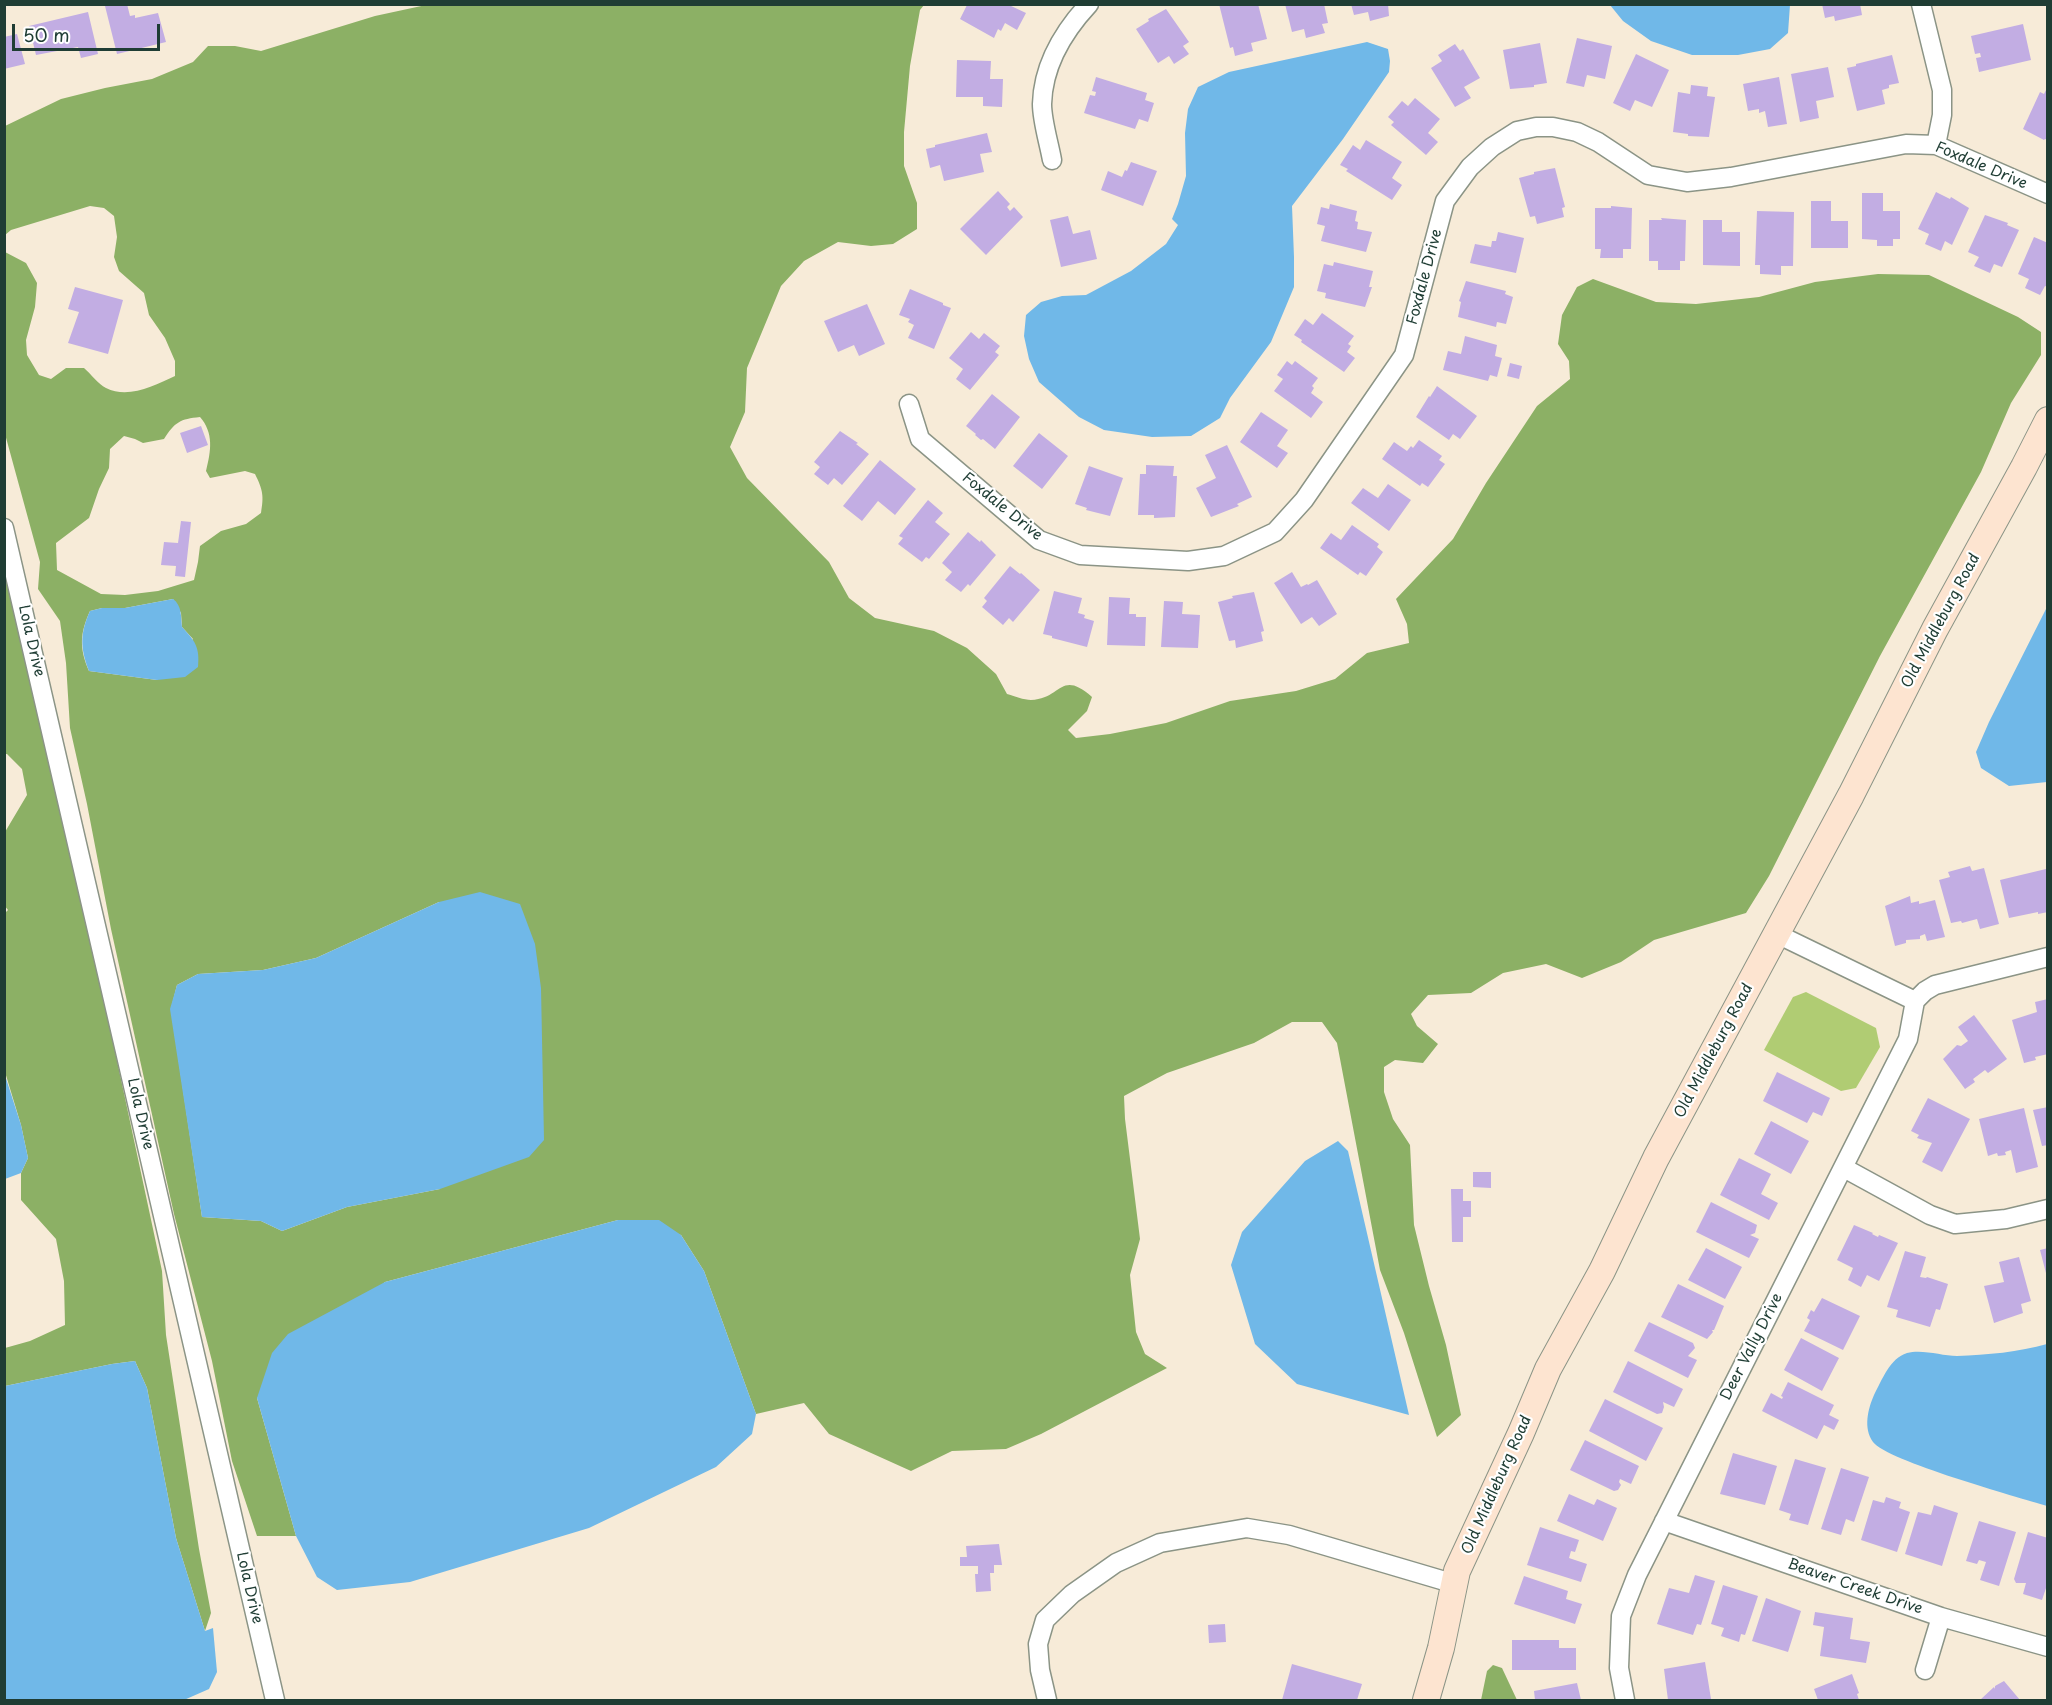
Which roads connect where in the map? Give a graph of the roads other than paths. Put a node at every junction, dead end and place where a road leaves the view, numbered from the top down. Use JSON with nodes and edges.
{"nodes":[{"id":1,"x":1089,"y":4,"type":"edge"},
{"id":2,"x":1921,"y":4,"type":"edge"},
{"id":3,"x":1936,"y":145,"type":"junction"},
{"id":4,"x":1052,"y":160,"type":"dead end"},
{"id":5,"x":2048,"y":194,"type":"edge"},
{"id":6,"x":909,"y":404,"type":"dead end"},
{"id":7,"x":2048,"y":420,"type":"edge"},
{"id":8,"x":4,"y":528,"type":"edge"},
{"id":9,"x":1777,"y":934,"type":"junction"},
{"id":10,"x":2048,"y":957,"type":"edge"},
{"id":11,"x":1915,"y":1001,"type":"junction"},
{"id":12,"x":1844,"y":1168,"type":"junction"},
{"id":13,"x":2048,"y":1209,"type":"edge"},
{"id":14,"x":1664,"y":1521,"type":"junction"},
{"id":15,"x":1455,"y":1584,"type":"junction"},
{"id":16,"x":1941,"y":1617,"type":"junction"},
{"id":17,"x":2048,"y":1647,"type":"edge"},
{"id":18,"x":1925,"y":1670,"type":"dead end"},
{"id":19,"x":275,"y":1701,"type":"edge"},
{"id":20,"x":1047,"y":1701,"type":"edge"},
{"id":21,"x":1426,"y":1701,"type":"edge"},
{"id":22,"x":1625,"y":1701,"type":"edge"}],
"edges":[{"from":1,"to":4,"type":"street"},
{"from":2,"to":3,"type":"street"},
{"from":3,"to":5,"type":"street","name":"Foxdale Drive"},
{"from":3,"to":6,"type":"street","name":"Foxdale Drive"},
{"from":7,"to":9,"type":"main road","name":"Old Middleburg Road"},
{"from":8,"to":19,"type":"street","name":"Lola Drive"},
{"from":9,"to":11,"type":"street"},
{"from":9,"to":15,"type":"main road","name":"Old Middleburg Road"},
{"from":10,"to":11,"type":"street"},
{"from":11,"to":12,"type":"street","name":"Deer Vally Drive"},
{"from":12,"to":13,"type":"street"},
{"from":12,"to":14,"type":"street","name":"Deer Vally Drive"},
{"from":14,"to":16,"type":"street","name":"Beaver Creek Drive"},
{"from":14,"to":22,"type":"street","name":"Deer Vally Drive"},
{"from":15,"to":20,"type":"street"},
{"from":15,"to":21,"type":"main road","name":"Old Middleburg Road"},
{"from":16,"to":17,"type":"street","name":"Beaver Creek Drive"},
{"from":16,"to":18,"type":"street"}]}
